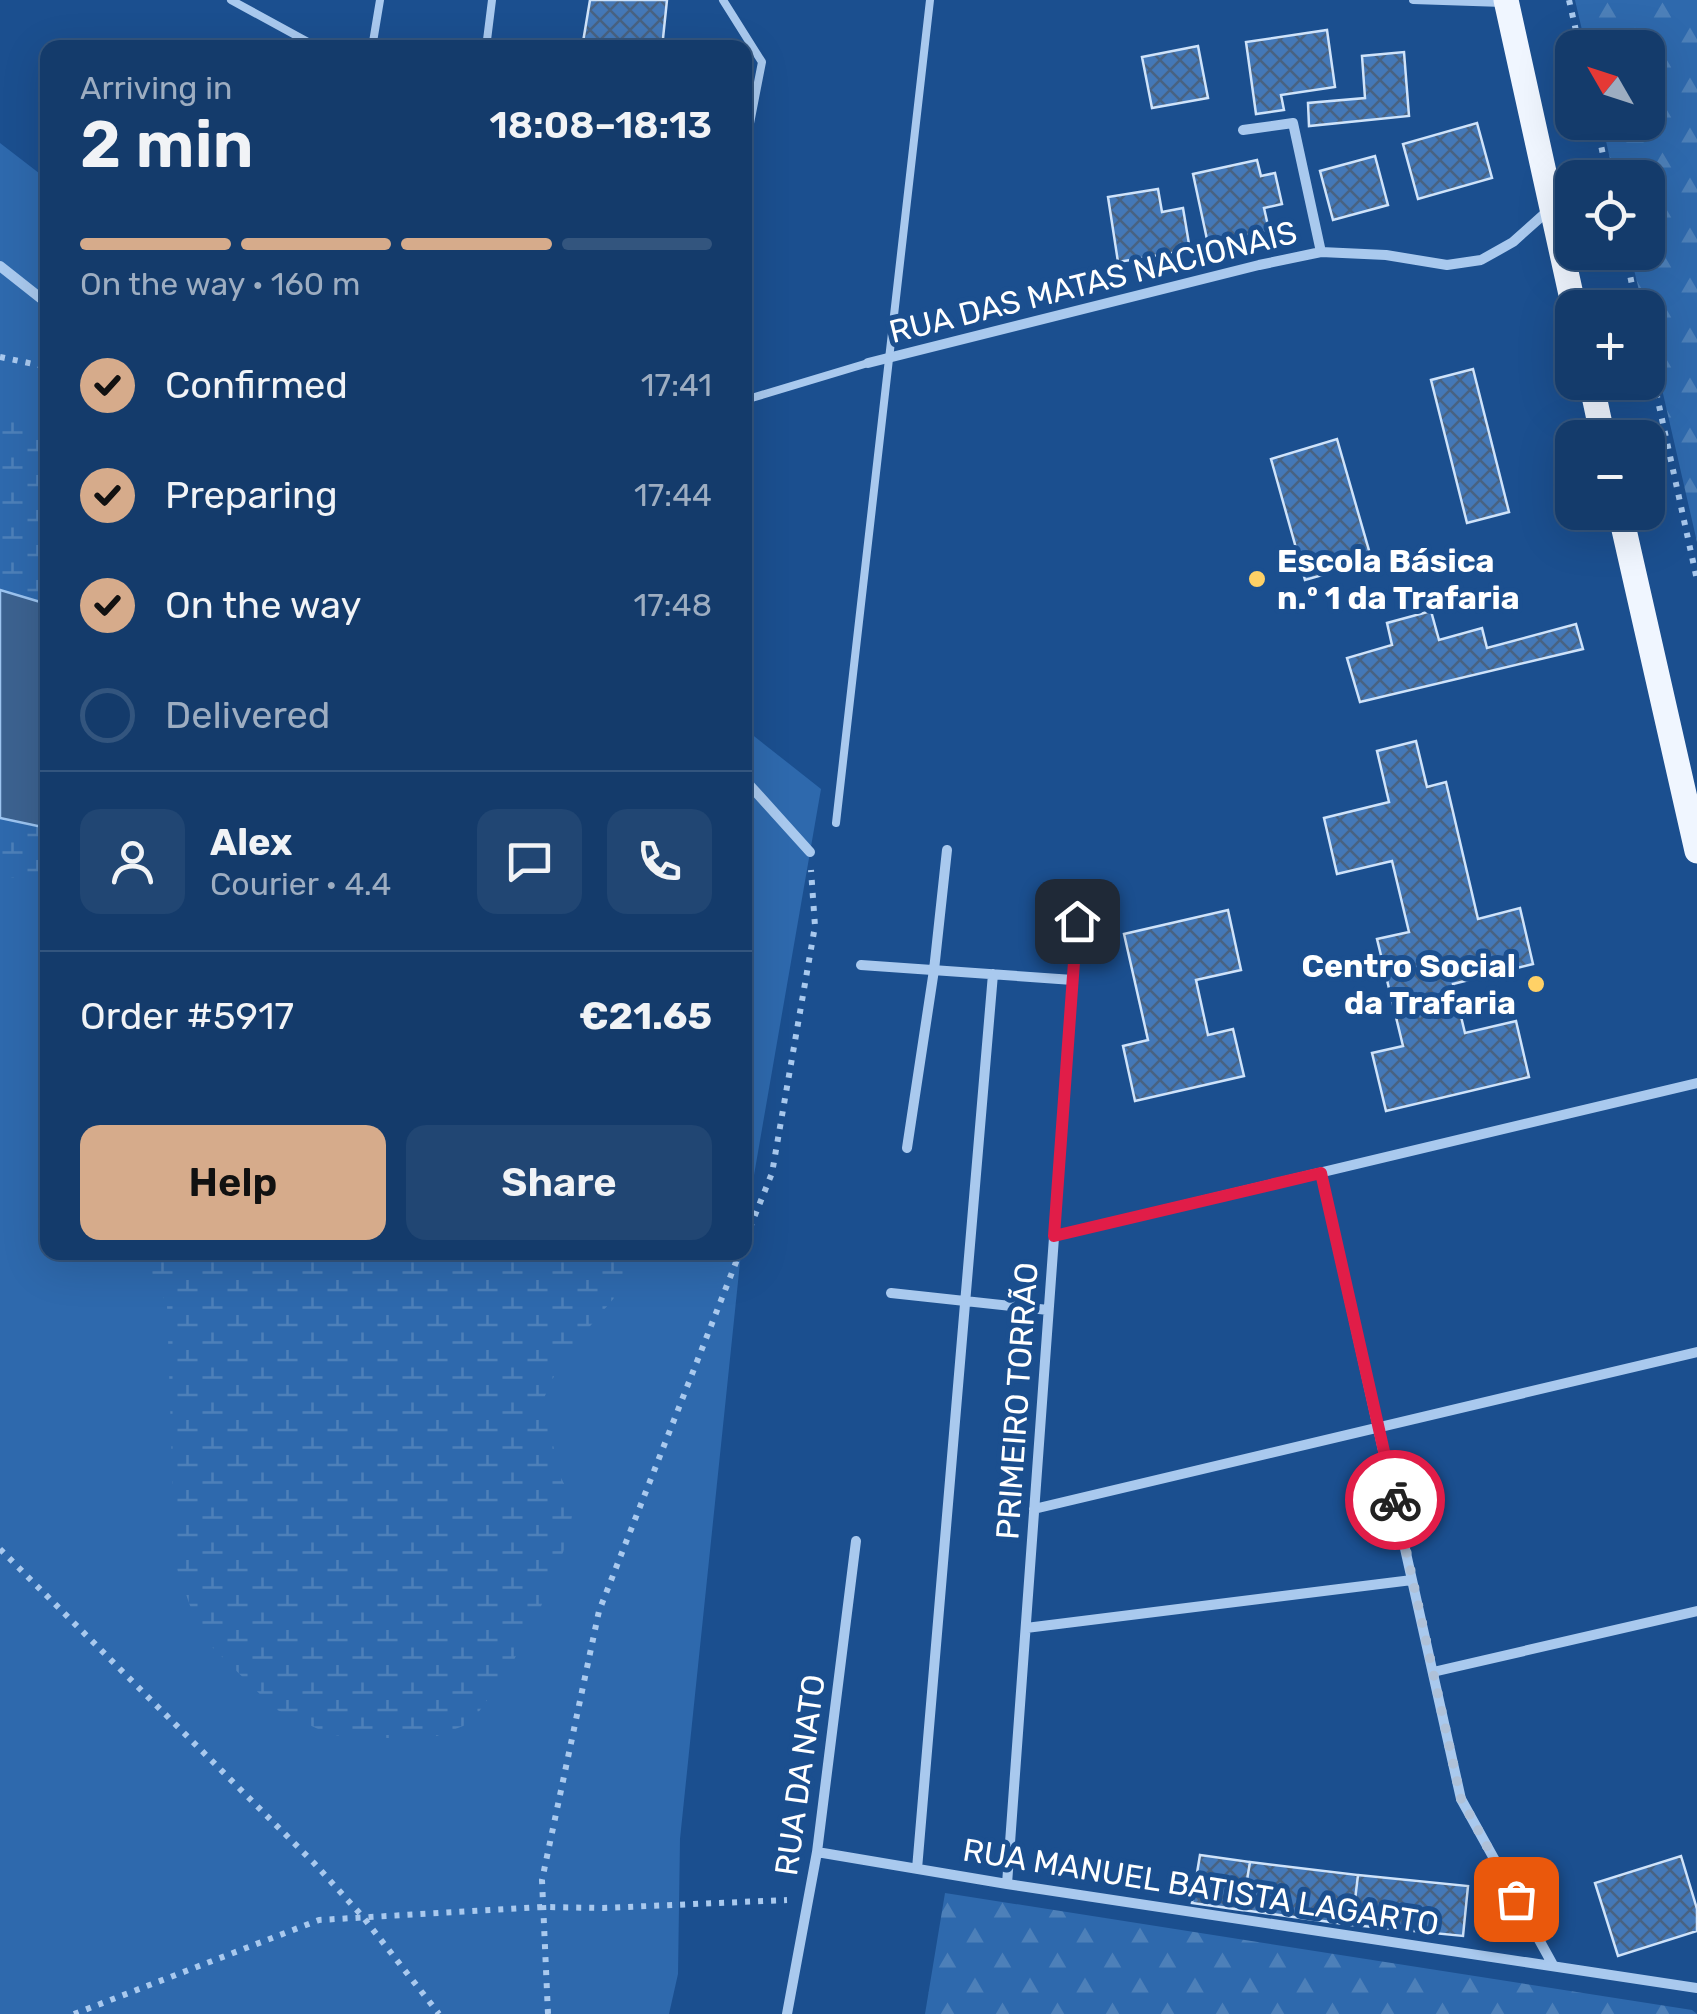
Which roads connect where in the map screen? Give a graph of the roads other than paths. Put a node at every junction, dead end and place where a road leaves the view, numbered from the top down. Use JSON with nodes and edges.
{"nodes":[{"id":1,"x":231,"y":0,"type":"edge"},
{"id":2,"x":380,"y":0,"type":"edge"},
{"id":3,"x":492,"y":0,"type":"edge"},
{"id":4,"x":723,"y":0,"type":"edge"},
{"id":5,"x":930,"y":0,"type":"edge"},
{"id":6,"x":1416,"y":0,"type":"edge"},
{"id":7,"x":1507,"y":2,"type":"edge"},
{"id":8,"x":304,"y":40,"type":"edge"},
{"id":9,"x":373,"y":40,"type":"edge"},
{"id":10,"x":487,"y":40,"type":"edge"},
{"id":11,"x":748,"y":40,"type":"edge"},
{"id":12,"x":752,"y":46,"type":"edge"},
{"id":13,"x":752,"y":113,"type":"edge"},
{"id":14,"x":1243,"y":130,"type":"dead end"},
{"id":15,"x":1551,"y":207,"type":"junction"},
{"id":16,"x":1321,"y":252,"type":"junction"},
{"id":17,"x":0,"y":266,"type":"edge"},
{"id":18,"x":1570,"y":290,"type":"edge"},
{"id":19,"x":40,"y":298,"type":"edge"},
{"id":20,"x":889,"y":358,"type":"junction"},
{"id":21,"x":868,"y":363,"type":"joint"},
{"id":22,"x":752,"y":398,"type":"edge"},
{"id":23,"x":1624,"y":530,"type":"edge"},
{"id":24,"x":752,"y":788,"type":"edge"},
{"id":25,"x":836,"y":823,"type":"dead end"},
{"id":26,"x":946,"y":850,"type":"dead end"},
{"id":27,"x":1697,"y":851,"type":"edge"},
{"id":28,"x":810,"y":852,"type":"road end"},
{"id":29,"x":1077,"y":921,"type":"dead end"},
{"id":30,"x":862,"y":965,"type":"dead end"},
{"id":31,"x":934,"y":970,"type":"junction"},
{"id":32,"x":993,"y":974,"type":"junction"},
{"id":33,"x":1073,"y":980,"type":"junction"},
{"id":34,"x":1697,"y":1083,"type":"edge"},
{"id":35,"x":908,"y":1148,"type":"dead end"},
{"id":36,"x":1321,"y":1173,"type":"junction"},
{"id":37,"x":1054,"y":1236,"type":"junction"},
{"id":38,"x":891,"y":1293,"type":"dead end"},
{"id":39,"x":966,"y":1301,"type":"junction"},
{"id":40,"x":1048,"y":1310,"type":"junction"},
{"id":41,"x":1697,"y":1352,"type":"edge"},
{"id":42,"x":1379,"y":1427,"type":"junction"},
{"id":43,"x":1034,"y":1509,"type":"junction"},
{"id":44,"x":856,"y":1541,"type":"dead end"},
{"id":45,"x":1412,"y":1580,"type":"junction"},
{"id":46,"x":1697,"y":1611,"type":"edge"},
{"id":47,"x":1026,"y":1628,"type":"junction"},
{"id":48,"x":1434,"y":1672,"type":"junction"},
{"id":49,"x":817,"y":1852,"type":"junction"},
{"id":50,"x":917,"y":1869,"type":"junction"},
{"id":51,"x":1007,"y":1884,"type":"junction"},
{"id":52,"x":1553,"y":1965,"type":"junction"},
{"id":53,"x":1697,"y":1988,"type":"edge"},
{"id":54,"x":787,"y":2014,"type":"edge"}],
"edges":[{"from":1,"to":8,"type":"lane"},
{"from":2,"to":9,"type":"lane"},
{"from":3,"to":10,"type":"lane"},
{"from":4,"to":11,"type":"lane"},
{"from":5,"to":20,"type":"lane"},
{"from":6,"to":7,"type":"lane"},
{"from":7,"to":15,"type":"main road"},
{"from":12,"to":13,"type":"lane"},
{"from":14,"to":16,"type":"street"},
{"from":15,"to":16,"type":"street","name":"RUA DAS MATAS NACIONAIS"},
{"from":15,"to":18,"type":"main road"},
{"from":16,"to":20,"type":"street","name":"RUA DAS MATAS NACIONAIS"},
{"from":17,"to":19,"type":"street"},
{"from":20,"to":21,"type":"street","name":"RUA DAS MATAS NACIONAIS"},
{"from":20,"to":25,"type":"lane"},
{"from":21,"to":22,"type":"lane"},
{"from":23,"to":27,"type":"main road"},
{"from":24,"to":28,"type":"street"},
{"from":26,"to":31,"type":"street"},
{"from":29,"to":33,"type":"street","name":"PRIMEIRO TORRÃO"},
{"from":30,"to":31,"type":"street"},
{"from":31,"to":32,"type":"street"},
{"from":31,"to":35,"type":"street"},
{"from":32,"to":33,"type":"street"},
{"from":32,"to":39,"type":"street","name":"PRIMEIRO TORRÃO"},
{"from":33,"to":37,"type":"street","name":"PRIMEIRO TORRÃO"},
{"from":34,"to":36,"type":"street"},
{"from":36,"to":37,"type":"street"},
{"from":36,"to":42,"type":"street"},
{"from":37,"to":40,"type":"street","name":"PRIMEIRO TORRÃO"},
{"from":38,"to":39,"type":"street"},
{"from":39,"to":40,"type":"street"},
{"from":39,"to":50,"type":"street","name":"PRIMEIRO TORRÃO"},
{"from":40,"to":43,"type":"street","name":"PRIMEIRO TORRÃO"},
{"from":41,"to":42,"type":"street"},
{"from":42,"to":43,"type":"street"},
{"from":42,"to":45,"type":"street"},
{"from":43,"to":47,"type":"street","name":"PRIMEIRO TORRÃO"},
{"from":44,"to":49,"type":"street","name":"RUA DA NATO"},
{"from":45,"to":47,"type":"street"},
{"from":45,"to":48,"type":"street"},
{"from":46,"to":48,"type":"street"},
{"from":47,"to":51,"type":"street","name":"PRIMEIRO TORRÃO"},
{"from":48,"to":52,"type":"street"},
{"from":49,"to":50,"type":"street","name":"RUA MANUEL BATISTA LAGARTO"},
{"from":49,"to":54,"type":"street","name":"RUA DA NATO"},
{"from":50,"to":51,"type":"street","name":"RUA MANUEL BATISTA LAGARTO"},
{"from":51,"to":52,"type":"street","name":"RUA MANUEL BATISTA LAGARTO"},
{"from":52,"to":53,"type":"street","name":"RUA MANUEL BATISTA LAGARTO"}]}
